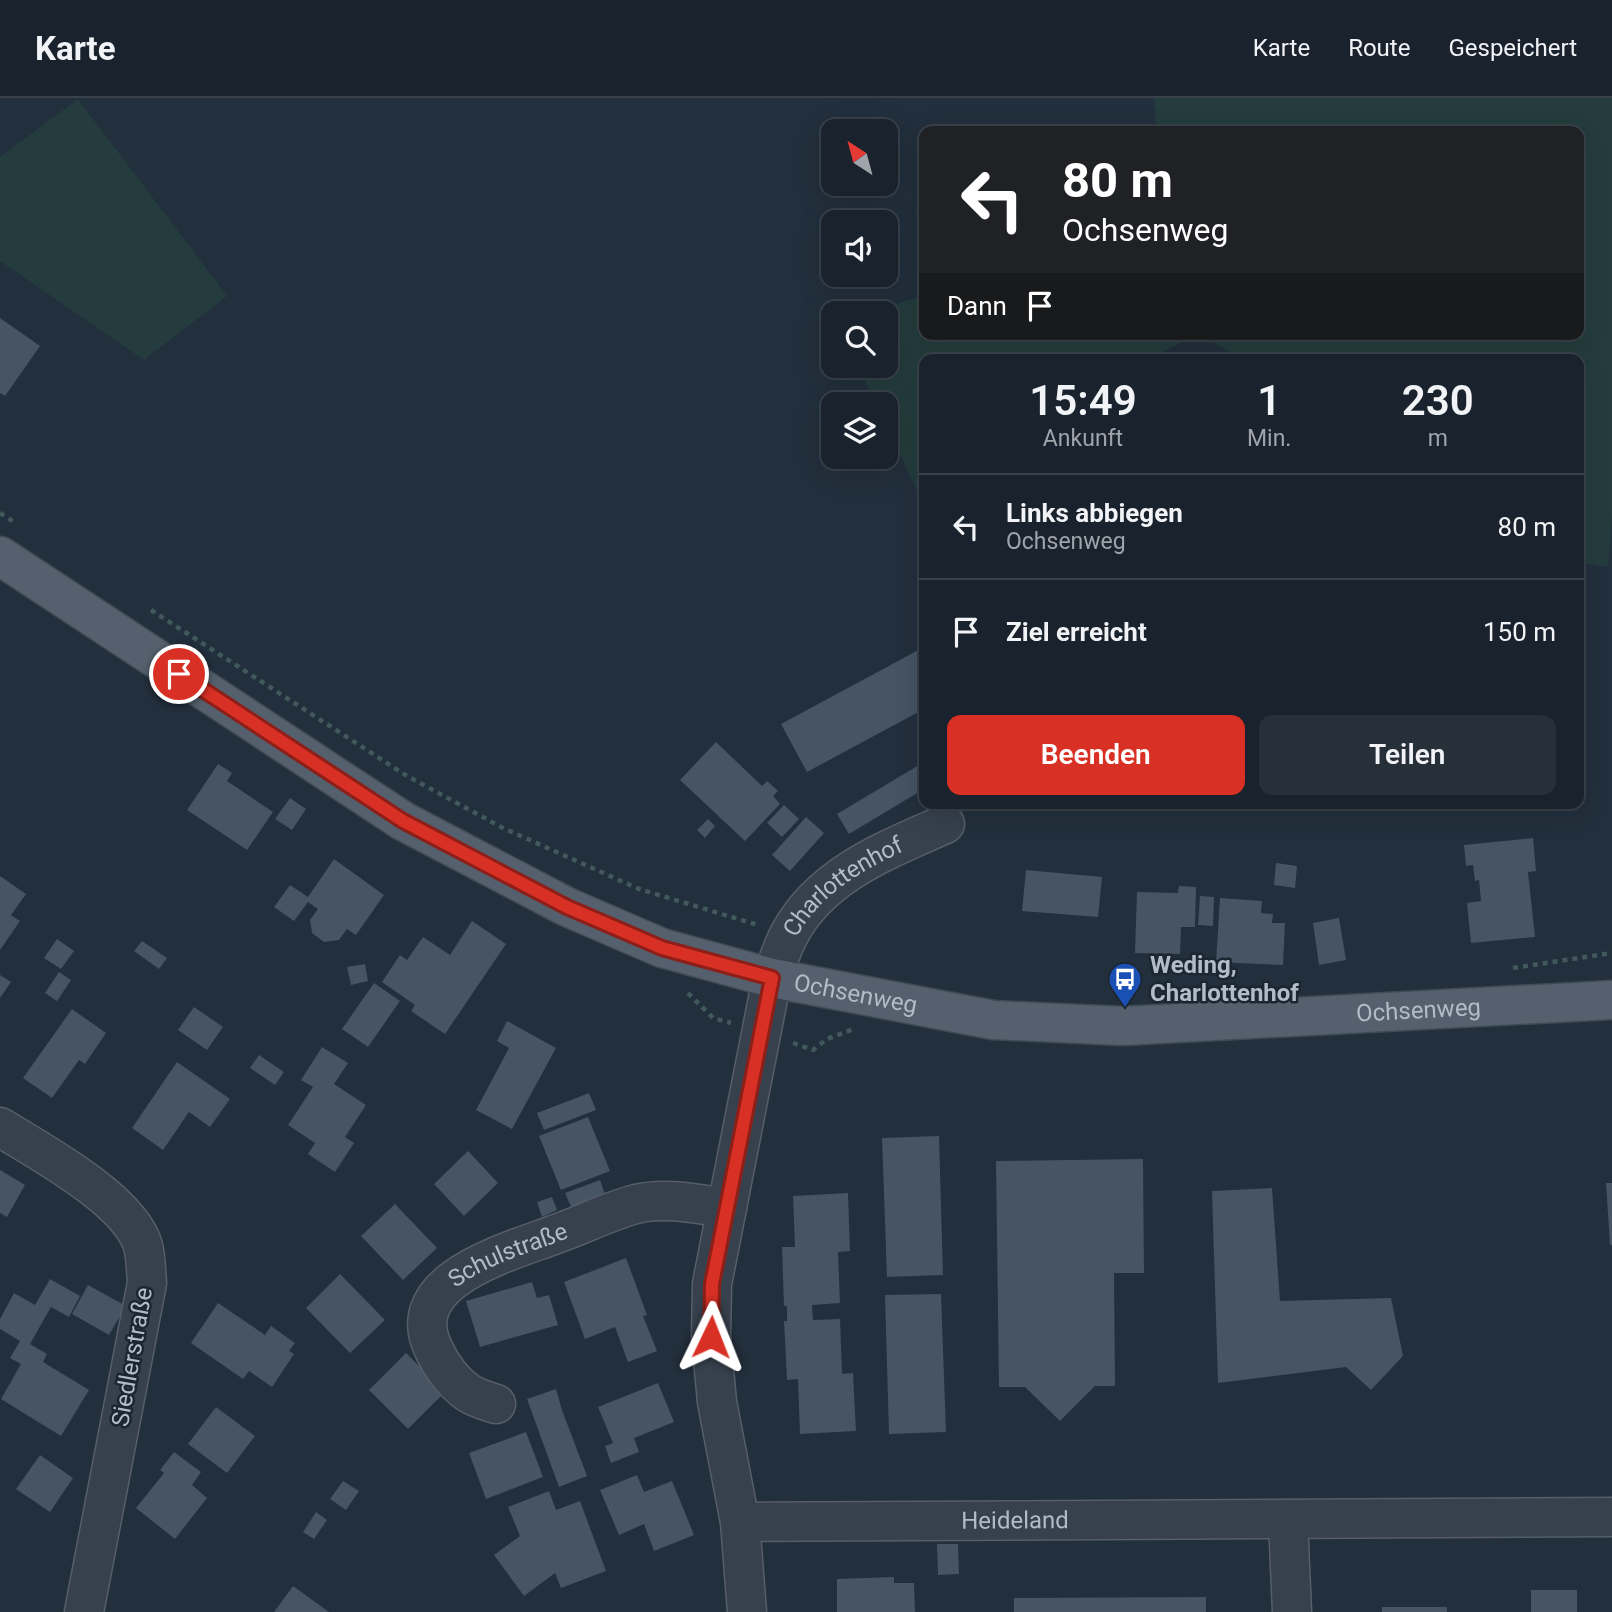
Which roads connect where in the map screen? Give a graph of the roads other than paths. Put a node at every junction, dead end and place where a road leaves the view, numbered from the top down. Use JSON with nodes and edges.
{"nodes":[{"id":1,"x":12,"y":542,"type":"edge"},
{"id":2,"x":945,"y":824,"type":"dead end"},
{"id":3,"x":772,"y":978,"type":"junction"},
{"id":4,"x":1612,"y":1000,"type":"edge"},
{"id":5,"x":0,"y":1127,"type":"edge"},
{"id":6,"x":727,"y":1208,"type":"junction"},
{"id":7,"x":496,"y":1404,"type":"dead end"},
{"id":8,"x":1605,"y":1517,"type":"edge"},
{"id":9,"x":1288,"y":1520,"type":"junction"},
{"id":10,"x":740,"y":1522,"type":"junction"},
{"id":11,"x":84,"y":1612,"type":"edge"},
{"id":12,"x":747,"y":1612,"type":"edge"},
{"id":13,"x":1293,"y":1612,"type":"edge"}],
"edges":[{"from":1,"to":3,"type":"main road","name":"Ochsenweg"},
{"from":2,"to":3,"type":"street","name":"Charlottenhof"},
{"from":3,"to":4,"type":"main road","name":"Ochsenweg"},
{"from":3,"to":6,"type":"street"},
{"from":5,"to":11,"type":"street","name":"Siedlerstraße"},
{"from":6,"to":7,"type":"street","name":"Schulstraße"},
{"from":6,"to":10,"type":"street"},
{"from":8,"to":9,"type":"street","name":"Heideland"},
{"from":9,"to":10,"type":"street","name":"Heideland"},
{"from":9,"to":13,"type":"street"},
{"from":10,"to":12,"type":"street"}]}
